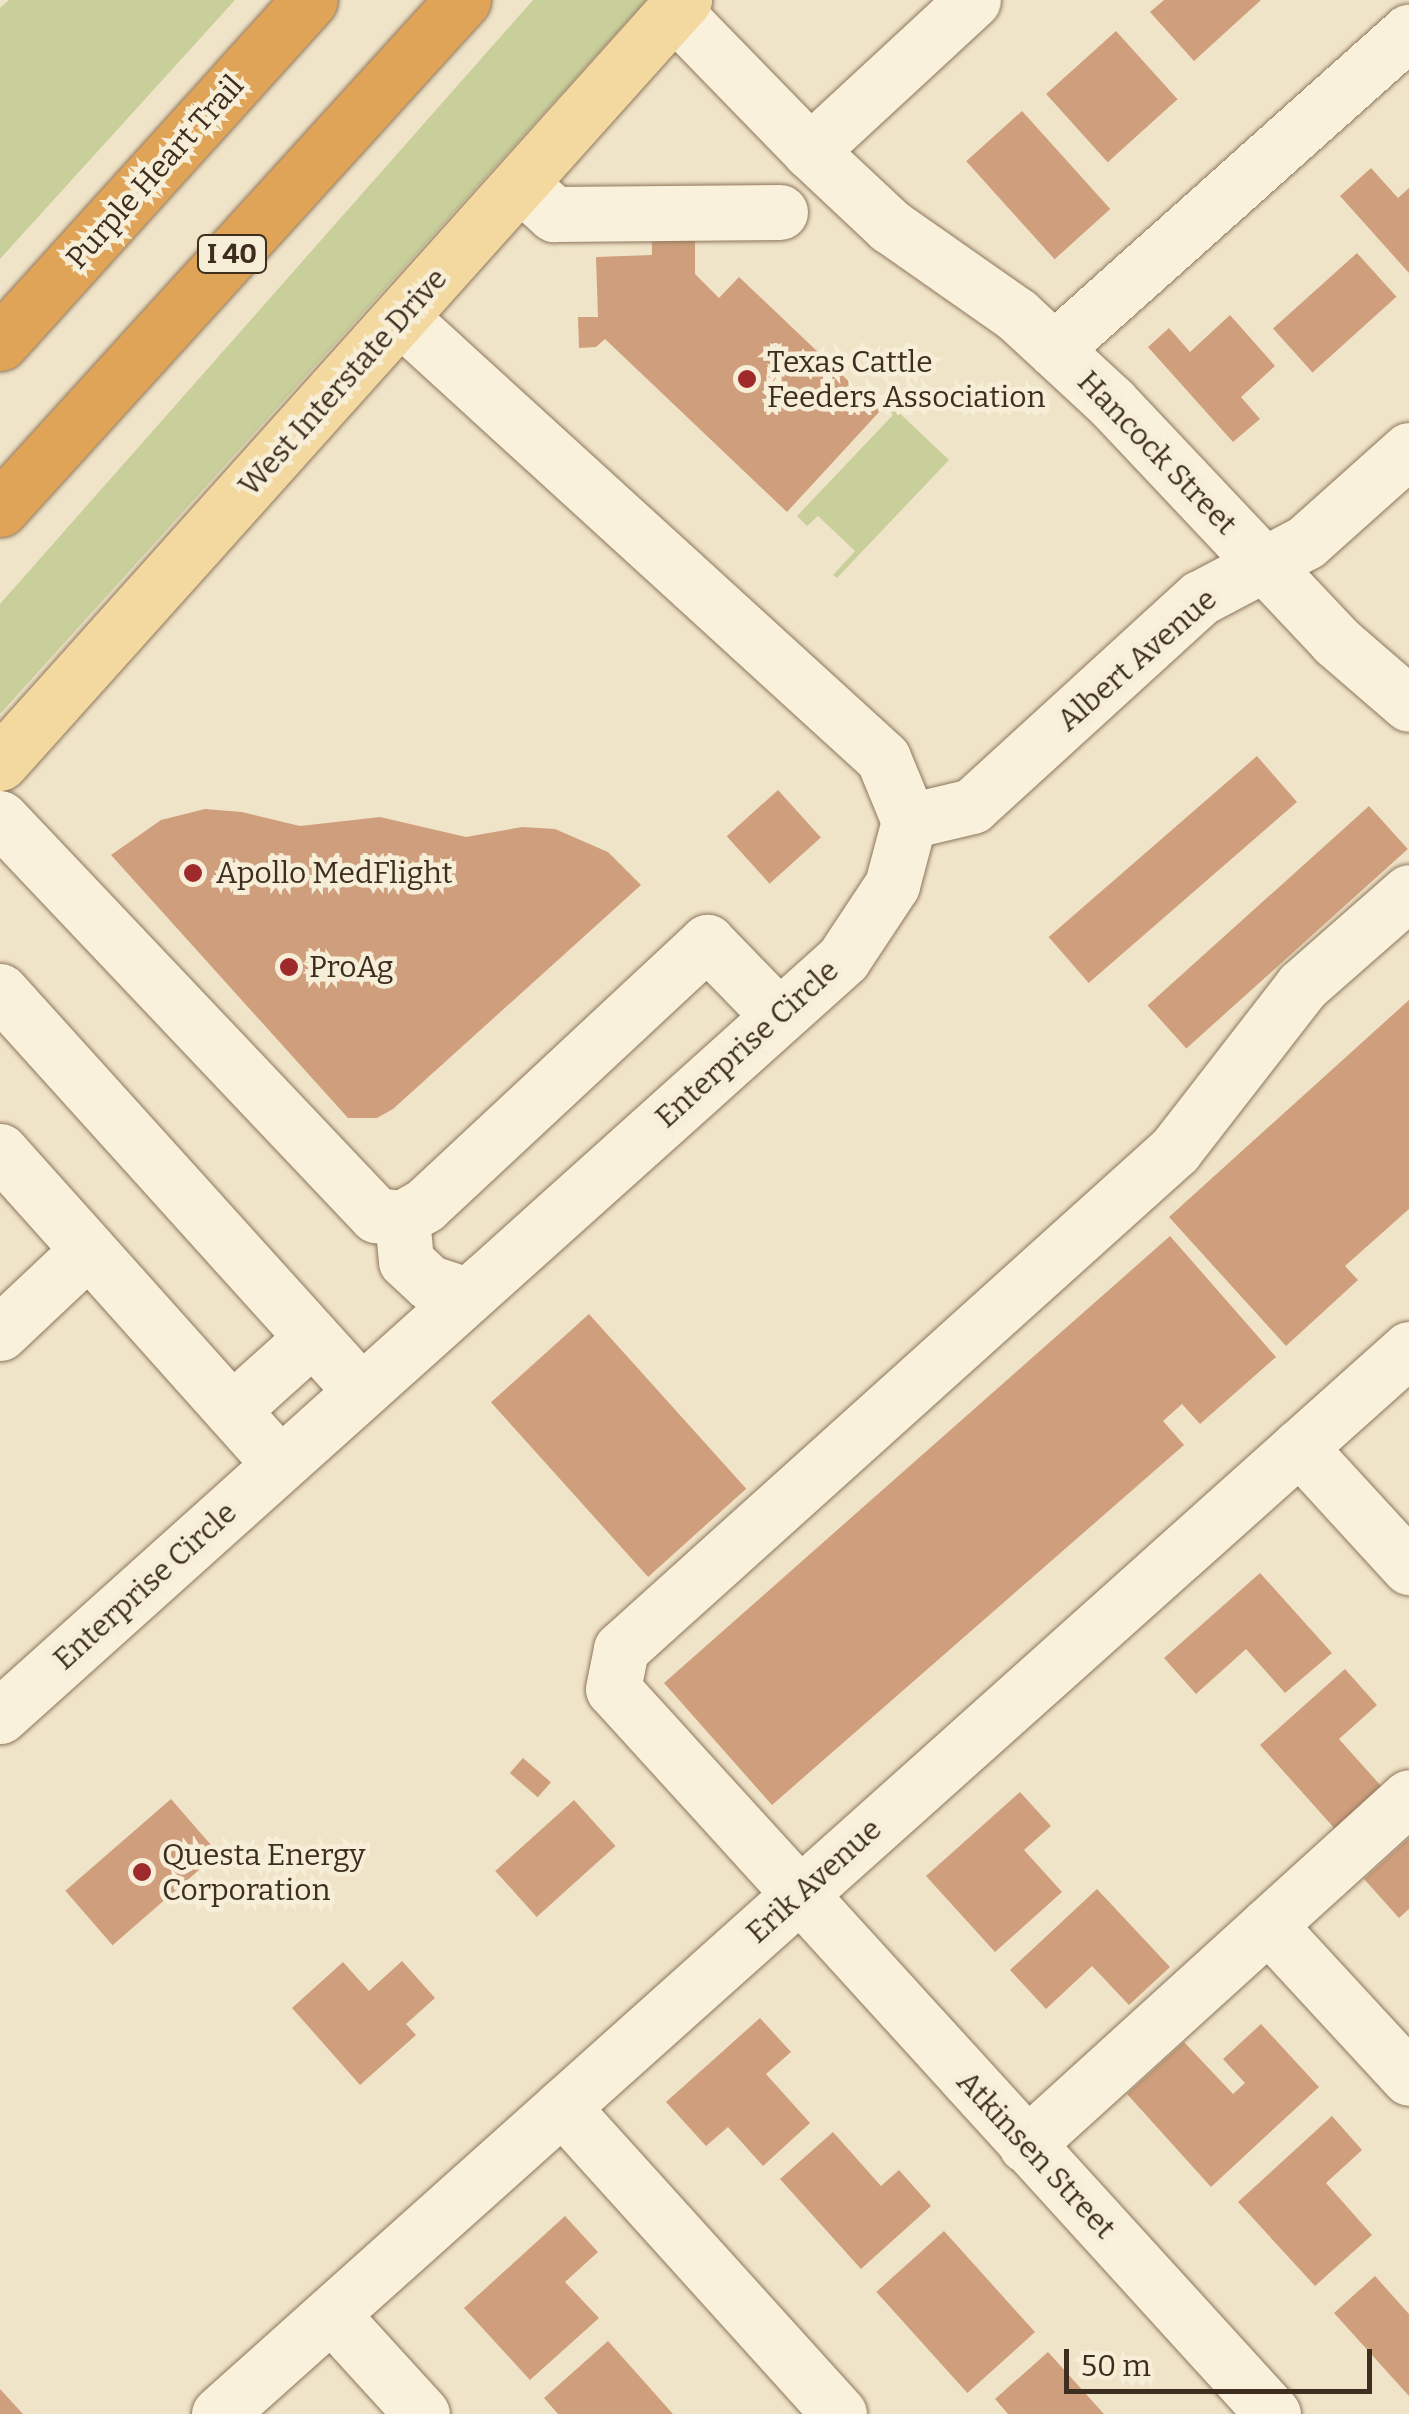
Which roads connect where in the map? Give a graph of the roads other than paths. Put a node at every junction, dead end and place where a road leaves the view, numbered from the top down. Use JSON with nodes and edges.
{"nodes":[{"id":1,"x":310,"y":0,"type":"edge"},
{"id":2,"x":463,"y":0,"type":"edge"},
{"id":3,"x":973,"y":0,"type":"edge"},
{"id":4,"x":679,"y":5,"type":"edge"},
{"id":5,"x":1409,"y":32,"type":"edge"},
{"id":6,"x":810,"y":151,"type":"junction"},
{"id":7,"x":521,"y":184,"type":"junction"},
{"id":8,"x":780,"y":212,"type":"dead end"},
{"id":9,"x":401,"y":318,"type":"junction"},
{"id":10,"x":0,"y":343,"type":"edge"},
{"id":11,"x":1054,"y":348,"type":"junction"},
{"id":12,"x":1409,"y":450,"type":"edge"},
{"id":13,"x":0,"y":508,"type":"edge"},
{"id":14,"x":1264,"y":564,"type":"junction"},
{"id":15,"x":1409,"y":704,"type":"edge"},
{"id":16,"x":0,"y":763,"type":"edge"},
{"id":17,"x":0,"y":818,"type":"edge"},
{"id":18,"x":909,"y":821,"type":"junction"},
{"id":19,"x":1409,"y":892,"type":"edge"},
{"id":20,"x":0,"y":992,"type":"edge"},
{"id":21,"x":779,"y":1016,"type":"junction"},
{"id":22,"x":0,"y":1151,"type":"edge"},
{"id":23,"x":402,"y":1218,"type":"junction"},
{"id":24,"x":88,"y":1250,"type":"junction"},
{"id":25,"x":468,"y":1295,"type":"junction"},
{"id":26,"x":0,"y":1333,"type":"edge"},
{"id":27,"x":312,"y":1338,"type":"junction"},
{"id":28,"x":1409,"y":1349,"type":"edge"},
{"id":29,"x":361,"y":1392,"type":"junction"},
{"id":30,"x":232,"y":1410,"type":"junction"},
{"id":31,"x":1299,"y":1447,"type":"junction"},
{"id":32,"x":280,"y":1464,"type":"junction"},
{"id":33,"x":1409,"y":1567,"type":"edge"},
{"id":34,"x":0,"y":1716,"type":"edge"},
{"id":35,"x":1409,"y":1797,"type":"edge"},
{"id":36,"x":798,"y":1896,"type":"junction"},
{"id":37,"x":1268,"y":1925,"type":"junction"},
{"id":38,"x":1409,"y":2078,"type":"edge"},
{"id":39,"x":562,"y":2107,"type":"junction"},
{"id":40,"x":1026,"y":2144,"type":"junction"},
{"id":41,"x":330,"y":2314,"type":"junction"},
{"id":42,"x":218,"y":2414,"type":"edge"},
{"id":43,"x":422,"y":2414,"type":"edge"},
{"id":44,"x":838,"y":2414,"type":"edge"},
{"id":45,"x":1273,"y":2414,"type":"edge"}],
"edges":[{"from":1,"to":10,"type":"highway","name":"Purple Heart Trail"},
{"from":2,"to":13,"type":"highway","number":"I 40"},
{"from":3,"to":6,"type":"street"},
{"from":4,"to":6,"type":"street","name":"Hancock Street"},
{"from":4,"to":7,"type":"main road","name":"West Interstate Drive"},
{"from":5,"to":11,"type":"street"},
{"from":6,"to":11,"type":"street","name":"Hancock Street"},
{"from":7,"to":8,"type":"street"},
{"from":7,"to":9,"type":"main road","name":"West Interstate Drive"},
{"from":9,"to":16,"type":"main road","name":"West Interstate Drive"},
{"from":9,"to":18,"type":"street"},
{"from":11,"to":14,"type":"street","name":"Hancock Street"},
{"from":12,"to":14,"type":"street","name":"Albert Avenue"},
{"from":14,"to":15,"type":"street","name":"Hancock Street"},
{"from":14,"to":18,"type":"street","name":"Albert Avenue"},
{"from":17,"to":23,"type":"street"},
{"from":18,"to":21,"type":"street","name":"Enterprise Circle"},
{"from":19,"to":36,"type":"street","name":"Atkinsen Street"},
{"from":20,"to":27,"type":"street"},
{"from":21,"to":23,"type":"street"},
{"from":21,"to":25,"type":"street","name":"Enterprise Circle"},
{"from":22,"to":24,"type":"street"},
{"from":23,"to":25,"type":"street"},
{"from":24,"to":26,"type":"street"},
{"from":24,"to":30,"type":"street"},
{"from":25,"to":29,"type":"street","name":"Enterprise Circle"},
{"from":27,"to":29,"type":"street"},
{"from":27,"to":30,"type":"street"},
{"from":28,"to":31,"type":"street","name":"Erik Avenue"},
{"from":29,"to":32,"type":"street","name":"Enterprise Circle"},
{"from":30,"to":32,"type":"street"},
{"from":31,"to":33,"type":"street"},
{"from":31,"to":36,"type":"street","name":"Erik Avenue"},
{"from":32,"to":34,"type":"street","name":"Enterprise Circle"},
{"from":35,"to":37,"type":"street"},
{"from":36,"to":39,"type":"street","name":"Erik Avenue"},
{"from":36,"to":40,"type":"street","name":"Atkinsen Street"},
{"from":37,"to":38,"type":"street"},
{"from":37,"to":40,"type":"street"},
{"from":39,"to":41,"type":"street","name":"Erik Avenue"},
{"from":39,"to":44,"type":"street"},
{"from":40,"to":45,"type":"street","name":"Atkinsen Street"},
{"from":41,"to":42,"type":"street","name":"Erik Avenue"},
{"from":41,"to":43,"type":"street"}]}
